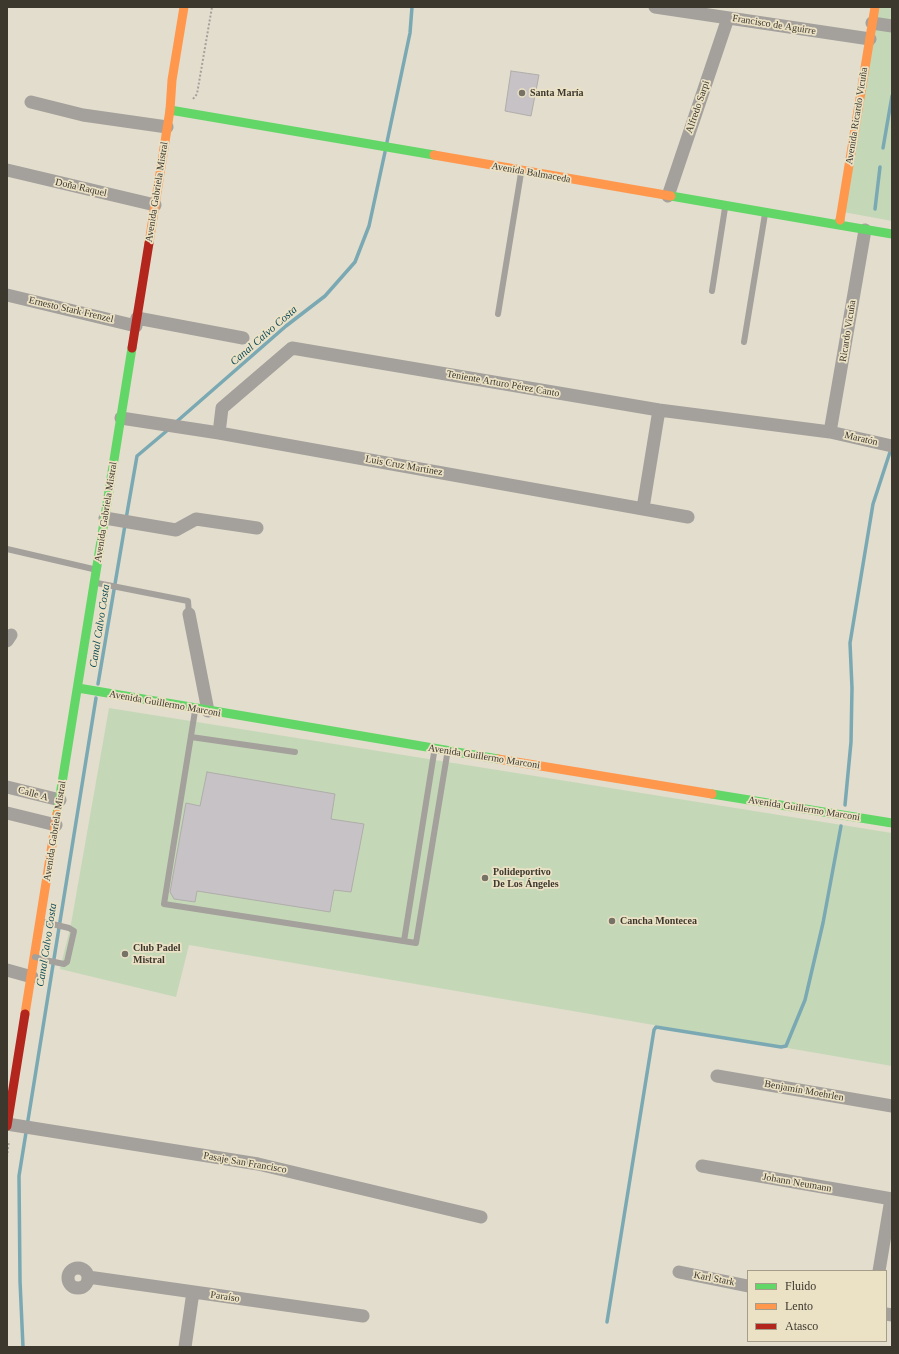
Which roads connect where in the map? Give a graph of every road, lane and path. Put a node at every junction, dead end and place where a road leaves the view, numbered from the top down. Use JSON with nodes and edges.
{"nodes":[{"id":1,"x":184,"y":7,"type":"edge"},
{"id":2,"x":655,"y":7,"type":"edge"},
{"id":3,"x":875,"y":7,"type":"edge"},
{"id":4,"x":697,"y":10,"type":"edge"},
{"id":5,"x":728,"y":18,"type":"junction"},
{"id":6,"x":872,"y":23,"type":"junction"},
{"id":7,"x":892,"y":26,"type":"edge"},
{"id":8,"x":870,"y":39,"type":"junction"},
{"id":9,"x":182,"y":86,"type":"dead end"},
{"id":10,"x":31,"y":102,"type":"dead end"},
{"id":11,"x":170,"y":110,"type":"junction"},
{"id":12,"x":167,"y":127,"type":"junction"},
{"id":13,"x":7,"y":170,"type":"edge"},
{"id":14,"x":521,"y":171,"type":"junction"},
{"id":15,"x":668,"y":196,"type":"junction"},
{"id":16,"x":155,"y":205,"type":"junction"},
{"id":17,"x":726,"y":206,"type":"junction"},
{"id":18,"x":765,"y":212,"type":"junction"},
{"id":19,"x":839,"y":225,"type":"junction"},
{"id":20,"x":865,"y":230,"type":"junction"},
{"id":21,"x":892,"y":234,"type":"edge"},
{"id":22,"x":712,"y":291,"type":"dead end"},
{"id":23,"x":7,"y":295,"type":"edge"},
{"id":24,"x":498,"y":314,"type":"dead end"},
{"id":25,"x":136,"y":322,"type":"junction"},
{"id":26,"x":244,"y":338,"type":"dead end"},
{"id":27,"x":744,"y":342,"type":"dead end"},
{"id":28,"x":659,"y":410,"type":"junction"},
{"id":29,"x":121,"y":418,"type":"junction"},
{"id":30,"x":830,"y":432,"type":"junction"},
{"id":31,"x":219,"y":433,"type":"junction"},
{"id":32,"x":892,"y":446,"type":"edge"},
{"id":33,"x":643,"y":508,"type":"junction"},
{"id":34,"x":688,"y":516,"type":"dead end"},
{"id":35,"x":105,"y":518,"type":"junction"},
{"id":36,"x":257,"y":528,"type":"dead end"},
{"id":37,"x":7,"y":549,"type":"edge"},
{"id":38,"x":97,"y":570,"type":"junction"},
{"id":39,"x":95,"y":583,"type":"junction"},
{"id":40,"x":189,"y":614,"type":"joint"},
{"id":41,"x":78,"y":688,"type":"junction"},
{"id":42,"x":201,"y":710,"type":"junction"},
{"id":43,"x":191,"y":737,"type":"junction"},
{"id":44,"x":435,"y":749,"type":"junction"},
{"id":45,"x":447,"y":751,"type":"junction"},
{"id":46,"x":295,"y":752,"type":"dead end"},
{"id":47,"x":7,"y":786,"type":"edge"},
{"id":48,"x":60,"y":800,"type":"junction"},
{"id":49,"x":7,"y":813,"type":"edge"},
{"id":50,"x":892,"y":823,"type":"edge"},
{"id":51,"x":56,"y":826,"type":"junction"},
{"id":52,"x":40,"y":921,"type":"junction"},
{"id":53,"x":404,"y":941,"type":"junction"},
{"id":54,"x":35,"y":957,"type":"junction"},
{"id":55,"x":7,"y":970,"type":"edge"},
{"id":56,"x":32,"y":977,"type":"junction"},
{"id":57,"x":717,"y":1076,"type":"dead end"},
{"id":58,"x":10,"y":1090,"type":"edge"},
{"id":59,"x":892,"y":1106,"type":"edge"},
{"id":60,"x":10,"y":1125,"type":"edge"},
{"id":61,"x":702,"y":1166,"type":"dead end"},
{"id":62,"x":891,"y":1199,"type":"edge"},
{"id":63,"x":480,"y":1216,"type":"dead end"},
{"id":64,"x":879,"y":1270,"type":"edge"},
{"id":65,"x":679,"y":1272,"type":"dead end"},
{"id":66,"x":88,"y":1277,"type":"dead end"},
{"id":67,"x":747,"y":1286,"type":"edge"},
{"id":68,"x":193,"y":1292,"type":"junction"},
{"id":69,"x":363,"y":1316,"type":"dead end"},
{"id":70,"x":185,"y":1347,"type":"edge"}],
"edges":[{"from":1,"to":11,"type":"main road","name":"Avenida Gabriela Mistral"},
{"from":2,"to":4,"type":"street","name":"Francisco de Aguirre"},
{"from":3,"to":6,"type":"main road","name":"Avenida Ricardo Vicuña"},
{"from":4,"to":5,"type":"street","name":"Francisco de Aguirre"},
{"from":5,"to":8,"type":"street","name":"Francisco de Aguirre"},
{"from":5,"to":15,"type":"street","name":"Alfredo Sarpi"},
{"from":6,"to":7,"type":"street"},
{"from":6,"to":8,"type":"main road","name":"Avenida Ricardo Vicuña"},
{"from":8,"to":19,"type":"main road","name":"Avenida Ricardo Vicuña"},
{"from":9,"to":11,"type":"main road","name":"Avenida Gabriela Mistral"},
{"from":10,"to":12,"type":"street"},
{"from":11,"to":12,"type":"main road","name":"Avenida Gabriela Mistral"},
{"from":11,"to":14,"type":"main road","name":"Avenida Balmaceda"},
{"from":12,"to":16,"type":"main road","name":"Avenida Gabriela Mistral"},
{"from":13,"to":16,"type":"street","name":"Doña Raquel"},
{"from":14,"to":15,"type":"main road","name":"Avenida Balmaceda"},
{"from":14,"to":24,"type":"lane"},
{"from":15,"to":17,"type":"main road","name":"Avenida Balmaceda"},
{"from":16,"to":25,"type":"main road","name":"Avenida Gabriela Mistral"},
{"from":17,"to":18,"type":"main road","name":"Avenida Balmaceda"},
{"from":17,"to":22,"type":"lane"},
{"from":18,"to":19,"type":"main road","name":"Avenida Balmaceda"},
{"from":18,"to":27,"type":"lane"},
{"from":19,"to":20,"type":"main road","name":"Avenida Balmaceda"},
{"from":20,"to":21,"type":"main road","name":"Avenida Balmaceda"},
{"from":20,"to":30,"type":"street","name":"Ricardo Vicuña"},
{"from":23,"to":25,"type":"street","name":"Ernesto Stark Frenzel"},
{"from":25,"to":26,"type":"street"},
{"from":25,"to":29,"type":"main road","name":"Avenida Gabriela Mistral"},
{"from":28,"to":30,"type":"street","name":"Teniente Arturo Pérez Canto"},
{"from":28,"to":31,"type":"street","name":"Teniente Arturo Pérez Canto"},
{"from":28,"to":33,"type":"street"},
{"from":29,"to":31,"type":"street","name":"Luis Cruz Martínez"},
{"from":29,"to":35,"type":"main road","name":"Avenida Gabriela Mistral"},
{"from":30,"to":32,"type":"street","name":"Maratón"},
{"from":31,"to":33,"type":"street","name":"Luis Cruz Martínez"},
{"from":33,"to":34,"type":"street","name":"Luis Cruz Martínez"},
{"from":35,"to":36,"type":"street"},
{"from":35,"to":38,"type":"main road","name":"Avenida Gabriela Mistral"},
{"from":37,"to":38,"type":"lane"},
{"from":38,"to":39,"type":"main road","name":"Avenida Gabriela Mistral"},
{"from":39,"to":40,"type":"lane"},
{"from":39,"to":41,"type":"main road","name":"Avenida Gabriela Mistral"},
{"from":40,"to":42,"type":"street"},
{"from":41,"to":42,"type":"main road","name":"Avenida Guillermo Marconi"},
{"from":41,"to":48,"type":"main road","name":"Avenida Gabriela Mistral"},
{"from":42,"to":43,"type":"lane"},
{"from":42,"to":44,"type":"main road","name":"Avenida Guillermo Marconi"},
{"from":43,"to":46,"type":"lane"},
{"from":43,"to":53,"type":"lane"},
{"from":44,"to":45,"type":"main road","name":"Avenida Guillermo Marconi"},
{"from":44,"to":53,"type":"lane"},
{"from":45,"to":50,"type":"main road","name":"Avenida Guillermo Marconi"},
{"from":45,"to":53,"type":"lane"},
{"from":47,"to":48,"type":"street","name":"Calle A"},
{"from":48,"to":51,"type":"main road","name":"Avenida Gabriela Mistral"},
{"from":49,"to":51,"type":"street"},
{"from":51,"to":52,"type":"main road","name":"Avenida Gabriela Mistral"},
{"from":52,"to":54,"type":"main road","name":"Avenida Gabriela Mistral"},
{"from":52,"to":54,"type":"lane","bridge":true},
{"from":54,"to":56,"type":"main road","name":"Avenida Gabriela Mistral"},
{"from":55,"to":56,"type":"street"},
{"from":56,"to":58,"type":"main road","name":"Avenida Gabriela Mistral"},
{"from":57,"to":59,"type":"street","name":"Benjamín Moehrlen"},
{"from":58,"to":60,"type":"main road","name":"Avenida Gabriela Mistral"},
{"from":60,"to":63,"type":"street","name":"Pasaje San Francisco"},
{"from":61,"to":62,"type":"street","name":"Johann Neumann"},
{"from":62,"to":64,"type":"street"},
{"from":65,"to":67,"type":"street","name":"Karl Stark"},
{"from":66,"to":68,"type":"street","name":"Paraíso"},
{"from":68,"to":69,"type":"street","name":"Paraíso"},
{"from":68,"to":70,"type":"street"}]}
